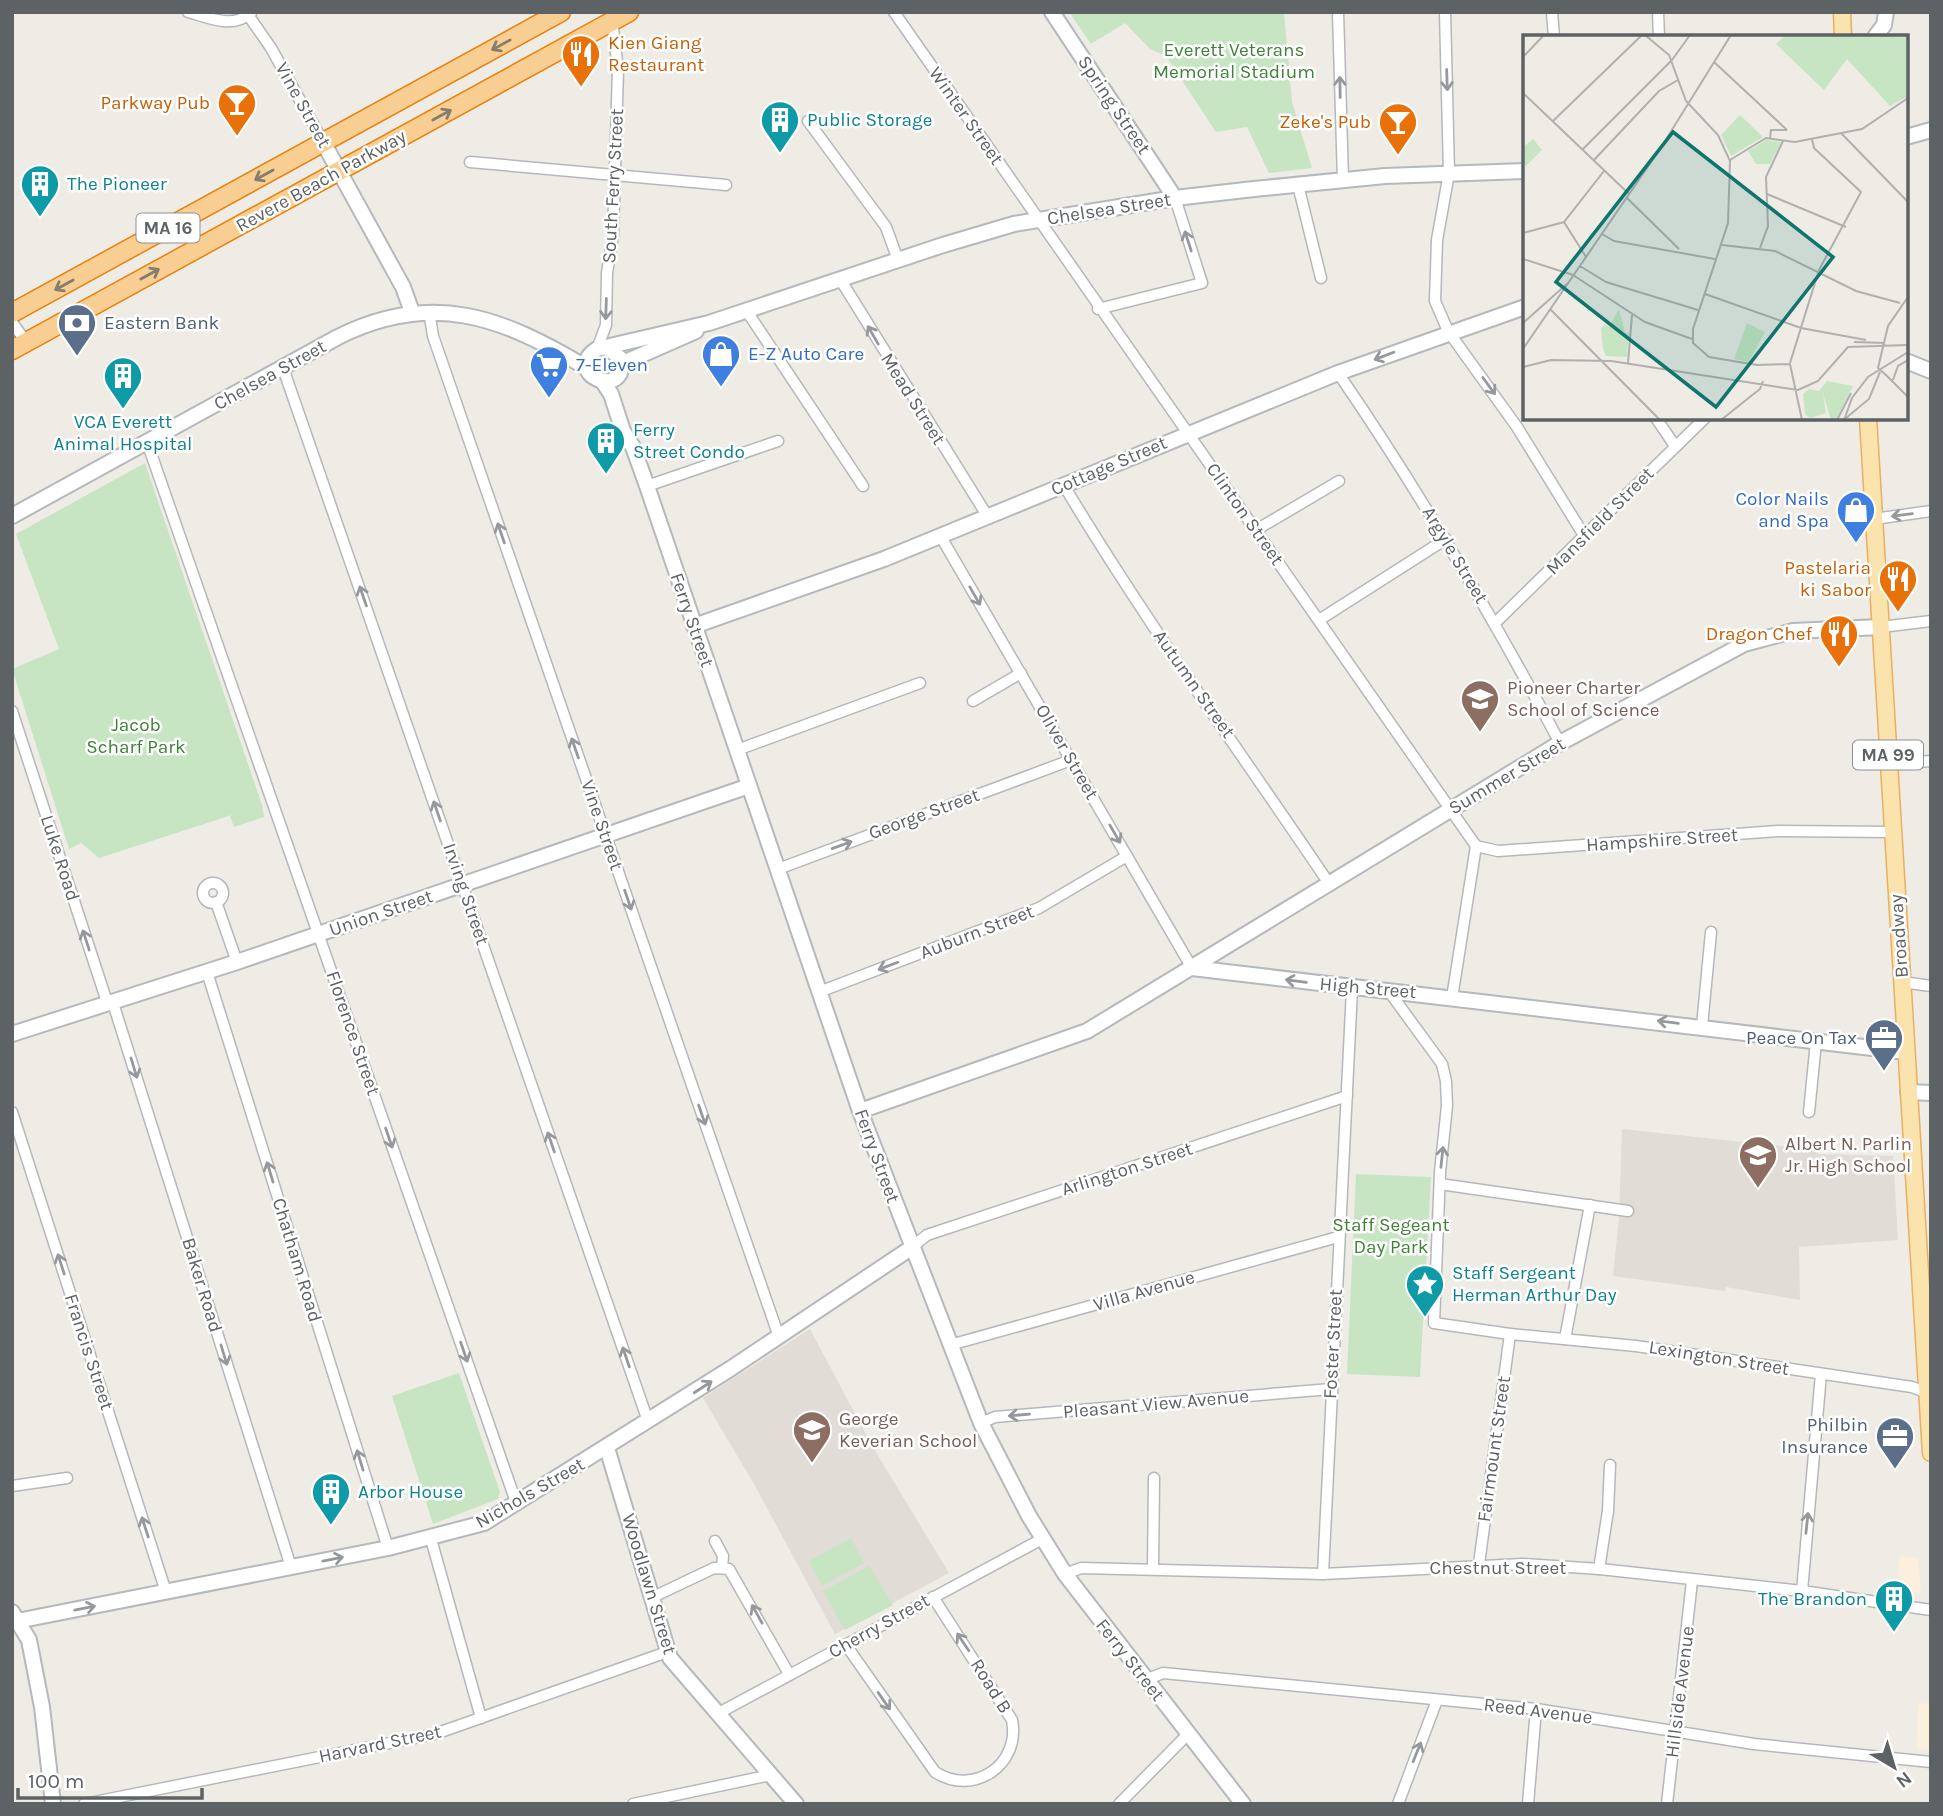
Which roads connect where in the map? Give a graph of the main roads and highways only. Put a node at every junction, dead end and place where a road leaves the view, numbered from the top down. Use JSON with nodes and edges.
{"nodes":[{"id":1,"x":561,"y":12,"type":"edge"},
{"id":2,"x":629,"y":12,"type":"edge"},
{"id":3,"x":1842,"y":12,"type":"edge"},
{"id":4,"x":612,"y":17,"type":"edge"},
{"id":5,"x":1843,"y":35,"type":"edge"},
{"id":6,"x":12,"y":313,"type":"edge"},
{"id":7,"x":19,"y":346,"type":"edge"},
{"id":8,"x":1868,"y":420,"type":"edge"},
{"id":9,"x":1929,"y":1393,"type":"edge"},
{"id":10,"x":1931,"y":1453,"type":"edge"}],
"edges":[{"from":1,"to":6,"type":"highway","name":"Revere Beach Parkway","number":"MA 16","one_way":true},
{"from":2,"to":4,"type":"highway","name":"Revere Beach Parkway","number":"MA 16"},
{"from":3,"to":5,"type":"main road"},
{"from":7,"to":4,"type":"highway","name":"Revere Beach Parkway","number":"MA 16","one_way":true},
{"from":8,"to":9,"type":"main road","name":"Broadway","number":"MA 99"},
{"from":9,"to":10,"type":"main road","name":"Broadway","number":"MA 99"}]}
